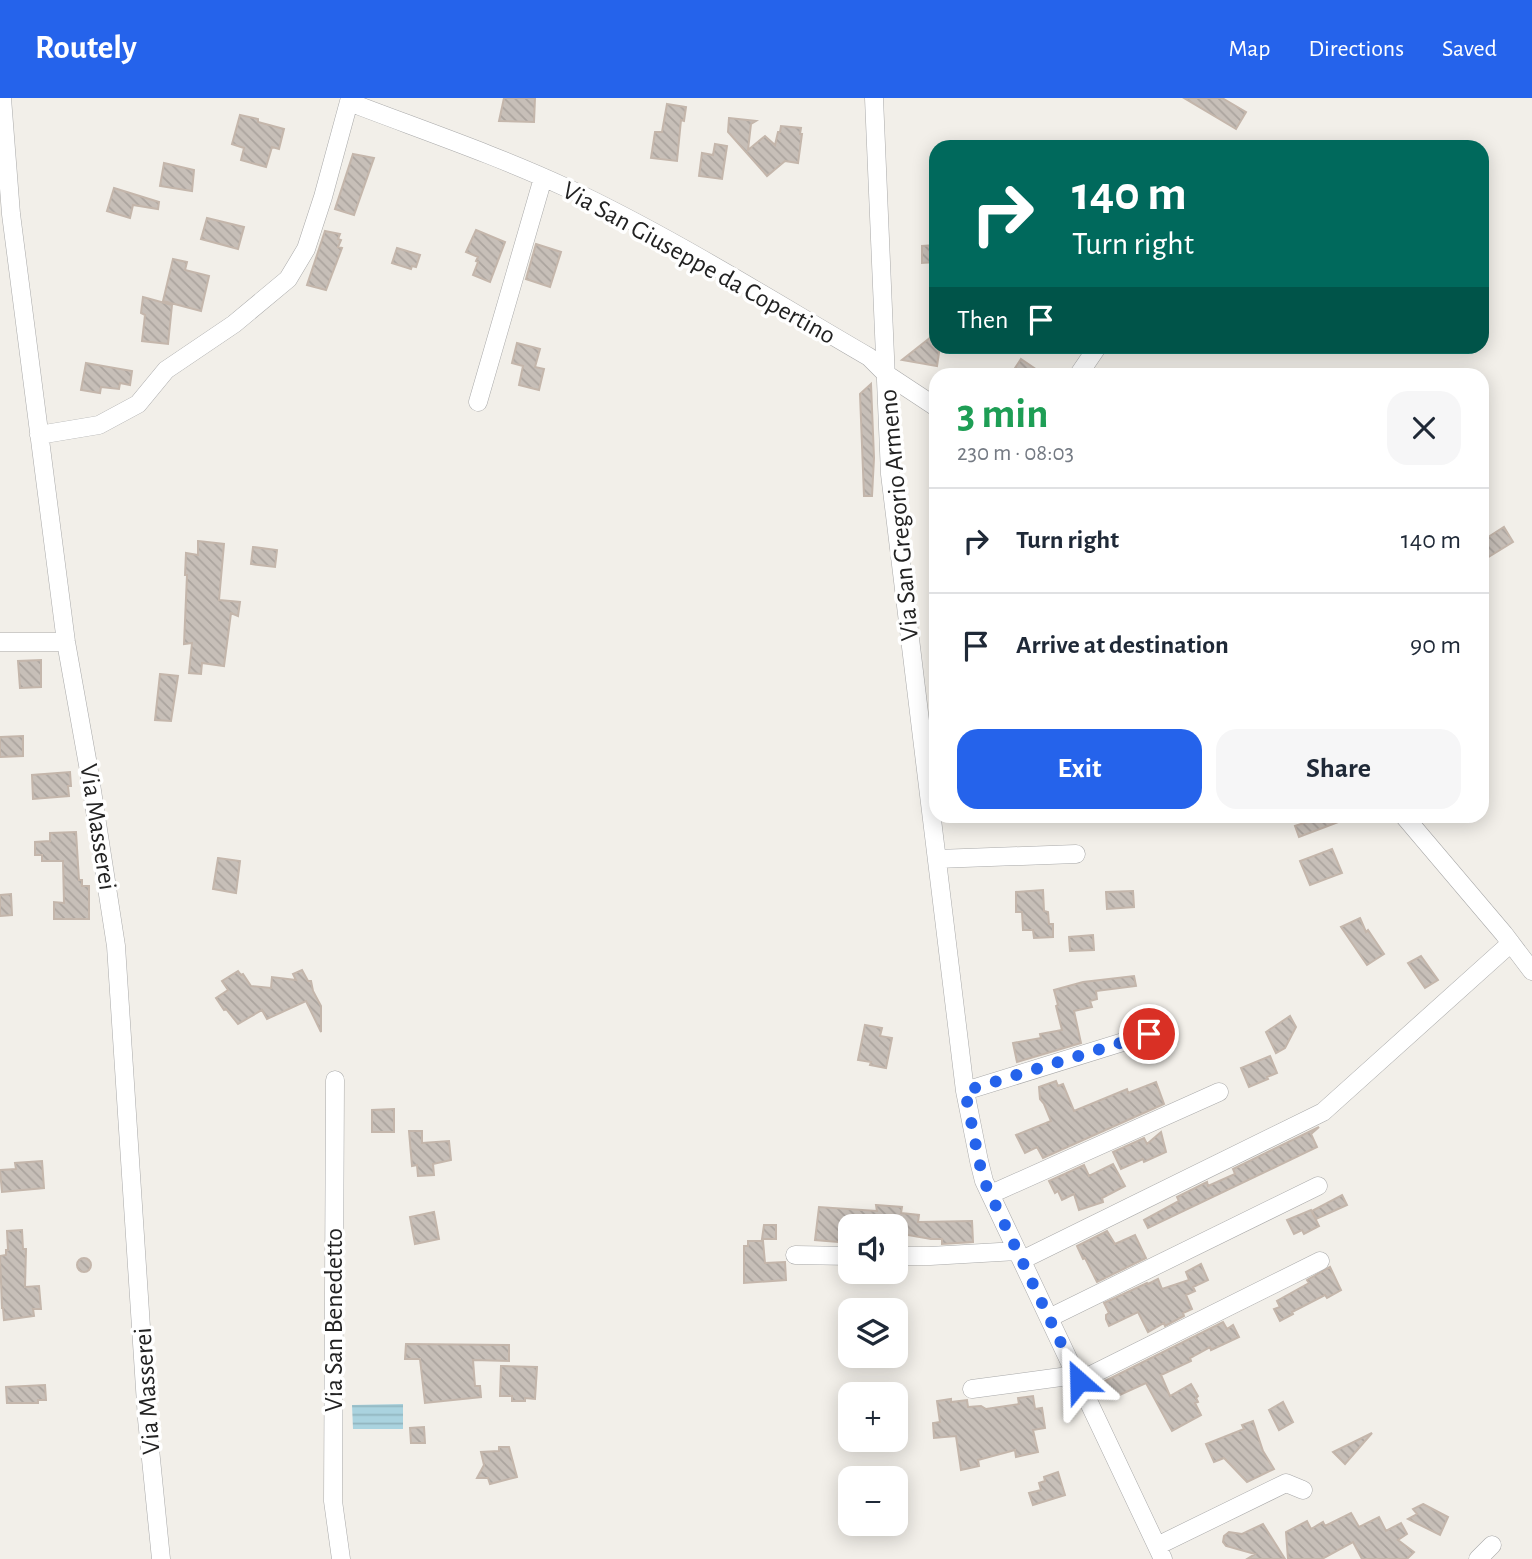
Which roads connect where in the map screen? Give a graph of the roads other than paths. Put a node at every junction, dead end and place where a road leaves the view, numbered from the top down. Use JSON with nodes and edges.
{"nodes":[{"id":1,"x":2,"y":98,"type":"edge"},
{"id":2,"x":874,"y":98,"type":"edge"},
{"id":3,"x":349,"y":100,"type":"edge"},
{"id":4,"x":543,"y":178,"type":"junction"},
{"id":5,"x":886,"y":374,"type":"junction"},
{"id":6,"x":478,"y":402,"type":"dead end"},
{"id":7,"x":929,"y":402,"type":"edge"},
{"id":8,"x":39,"y":435,"type":"junction"},
{"id":9,"x":0,"y":642,"type":"edge"},
{"id":10,"x":66,"y":642,"type":"junction"},
{"id":11,"x":927,"y":703,"type":"edge"},
{"id":12,"x":929,"y":734,"type":"edge"},
{"id":13,"x":935,"y":823,"type":"edge"},
{"id":14,"x":1410,"y":823,"type":"edge"},
{"id":15,"x":1076,"y":854,"type":"dead end"},
{"id":16,"x":937,"y":859,"type":"junction"},
{"id":17,"x":1511,"y":943,"type":"junction"},
{"id":18,"x":1532,"y":971,"type":"edge"},
{"id":19,"x":1149,"y":1034,"type":"dead end"},
{"id":20,"x":335,"y":1080,"type":"dead end"},
{"id":21,"x":965,"y":1091,"type":"junction"},
{"id":22,"x":1219,"y":1092,"type":"dead end"},
{"id":23,"x":1318,"y":1186,"type":"dead end"},
{"id":24,"x":991,"y":1194,"type":"junction"},
{"id":25,"x":795,"y":1255,"type":"dead end"},
{"id":26,"x":1020,"y":1255,"type":"junction"},
{"id":27,"x":838,"y":1256,"type":"edge"},
{"id":28,"x":908,"y":1256,"type":"edge"},
{"id":29,"x":1320,"y":1261,"type":"dead end"},
{"id":30,"x":1049,"y":1318,"type":"junction"},
{"id":31,"x":1078,"y":1378,"type":"junction"},
{"id":32,"x":972,"y":1388,"type":"dead end"},
{"id":33,"x":1303,"y":1490,"type":"dead end"},
{"id":34,"x":1492,"y":1545,"type":"dead end"},
{"id":35,"x":1160,"y":1553,"type":"edge"},
{"id":36,"x":161,"y":1559,"type":"edge"},
{"id":37,"x":341,"y":1559,"type":"edge"},
{"id":38,"x":1478,"y":1559,"type":"edge"}],
"edges":[{"from":1,"to":8,"type":"street","name":"Via Masserei"},
{"from":2,"to":5,"type":"street","name":"Via San Gregorio Armeno"},
{"from":3,"to":4,"type":"street","name":"Via San Giuseppe da Copertino"},
{"from":3,"to":8,"type":"street"},
{"from":4,"to":5,"type":"street","name":"Via San Giuseppe da Copertino"},
{"from":4,"to":6,"type":"street"},
{"from":5,"to":7,"type":"street","name":"Via San Giuseppe da Copertino"},
{"from":5,"to":11,"type":"street","name":"Via San Gregorio Armeno"},
{"from":8,"to":10,"type":"street","name":"Via Masserei"},
{"from":9,"to":10,"type":"street"},
{"from":10,"to":36,"type":"street","name":"Via Masserei"},
{"from":11,"to":12,"type":"street","name":"Via San Gregorio Armeno"},
{"from":13,"to":16,"type":"street","name":"Via San Gregorio Armeno"},
{"from":14,"to":17,"type":"street"},
{"from":15,"to":16,"type":"street"},
{"from":16,"to":21,"type":"street","name":"Via San Gregorio Armeno"},
{"from":17,"to":18,"type":"street"},
{"from":17,"to":26,"type":"street"},
{"from":19,"to":21,"type":"street"},
{"from":20,"to":37,"type":"street","name":"Via San Benedetto"},
{"from":21,"to":24,"type":"street","name":"Via San Gregorio Armeno"},
{"from":22,"to":24,"type":"street"},
{"from":23,"to":30,"type":"street"},
{"from":24,"to":26,"type":"street","name":"Via San Gregorio Armeno"},
{"from":25,"to":27,"type":"street"},
{"from":26,"to":28,"type":"street"},
{"from":26,"to":30,"type":"street","name":"Via San Gregorio Armeno"},
{"from":29,"to":31,"type":"street"},
{"from":30,"to":31,"type":"street","name":"Via San Gregorio Armeno"},
{"from":31,"to":32,"type":"street"},
{"from":31,"to":35,"type":"street","name":"Via San Gregorio Armeno"},
{"from":33,"to":35,"type":"street"},
{"from":34,"to":38,"type":"street"}]}
